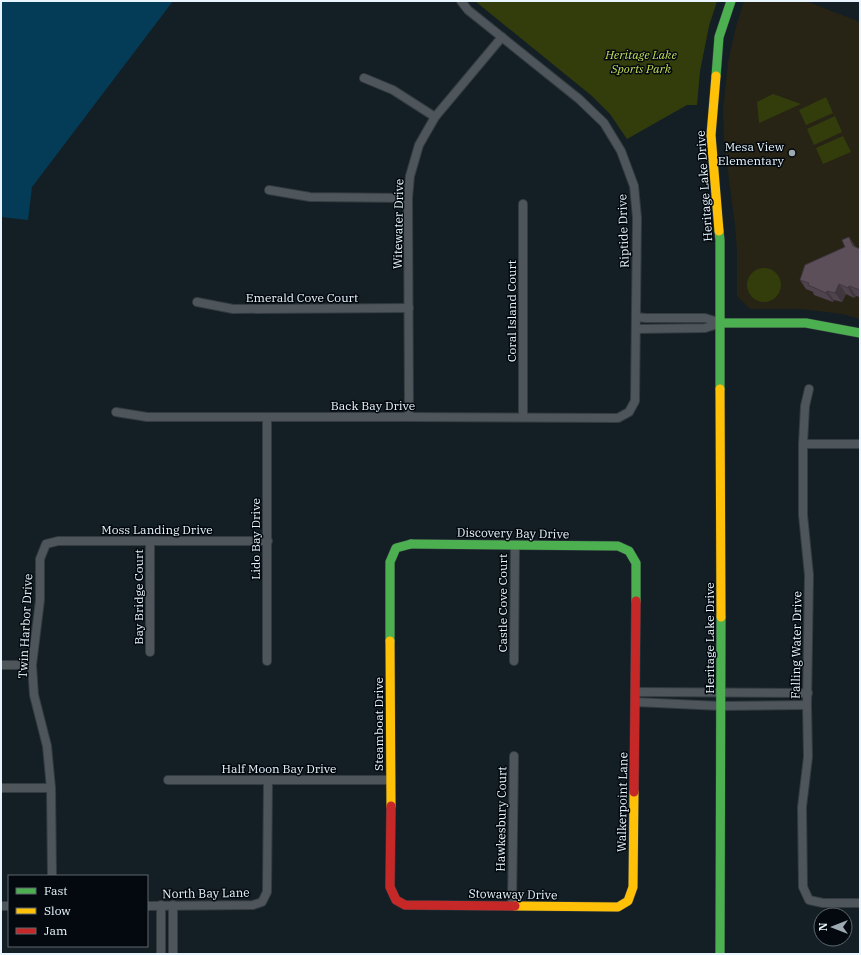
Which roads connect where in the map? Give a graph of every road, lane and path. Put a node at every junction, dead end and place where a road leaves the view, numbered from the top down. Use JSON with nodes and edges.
{"nodes":[{"id":1,"x":461,"y":1,"type":"edge"},
{"id":2,"x":731,"y":1,"type":"edge"},
{"id":3,"x":502,"y":37,"type":"junction"},
{"id":4,"x":364,"y":78,"type":"dead end"},
{"id":5,"x":435,"y":117,"type":"junction"},
{"id":6,"x":269,"y":190,"type":"dead end"},
{"id":7,"x":408,"y":198,"type":"junction"},
{"id":8,"x":523,"y":204,"type":"dead end"},
{"id":9,"x":197,"y":302,"type":"dead end"},
{"id":10,"x":409,"y":308,"type":"junction"},
{"id":11,"x":636,"y":317,"type":"junction"},
{"id":12,"x":721,"y":323,"type":"junction"},
{"id":13,"x":636,"y":329,"type":"junction"},
{"id":14,"x":860,"y":333,"type":"edge"},
{"id":15,"x":809,"y":389,"type":"dead end"},
{"id":16,"x":116,"y":412,"type":"dead end"},
{"id":17,"x":629,"y":412,"type":"joint"},
{"id":18,"x":267,"y":417,"type":"junction"},
{"id":19,"x":409,"y":417,"type":"junction"},
{"id":20,"x":523,"y":417,"type":"junction"},
{"id":21,"x":803,"y":444,"type":"junction"},
{"id":22,"x":860,"y":444,"type":"edge"},
{"id":23,"x":150,"y":541,"type":"junction"},
{"id":24,"x":268,"y":541,"type":"junction"},
{"id":25,"x":46,"y":544,"type":"joint"},
{"id":26,"x":514,"y":546,"type":"junction"},
{"id":27,"x":396,"y":548,"type":"joint"},
{"id":28,"x":629,"y":551,"type":"joint"},
{"id":29,"x":150,"y":652,"type":"dead end"},
{"id":30,"x":267,"y":661,"type":"dead end"},
{"id":31,"x":514,"y":661,"type":"dead end"},
{"id":32,"x":1,"y":665,"type":"edge"},
{"id":33,"x":32,"y":665,"type":"junction"},
{"id":34,"x":635,"y":692,"type":"junction"},
{"id":35,"x":721,"y":692,"type":"junction"},
{"id":36,"x":808,"y":693,"type":"junction"},
{"id":37,"x":635,"y":702,"type":"junction"},
{"id":38,"x":807,"y":705,"type":"junction"},
{"id":39,"x":721,"y":706,"type":"junction"},
{"id":40,"x":514,"y":756,"type":"dead end"},
{"id":41,"x":168,"y":780,"type":"dead end"},
{"id":42,"x":391,"y":780,"type":"junction"},
{"id":43,"x":268,"y":781,"type":"junction"},
{"id":44,"x":1,"y":788,"type":"edge"},
{"id":45,"x":51,"y":788,"type":"junction"},
{"id":46,"x":52,"y":875,"type":"edge"},
{"id":47,"x":396,"y":900,"type":"joint"},
{"id":48,"x":628,"y":901,"type":"joint"},
{"id":49,"x":860,"y":903,"type":"edge"},
{"id":50,"x":148,"y":906,"type":"edge"},
{"id":51,"x":162,"y":906,"type":"junction"},
{"id":52,"x":173,"y":906,"type":"junction"},
{"id":53,"x":512,"y":906,"type":"junction"},
{"id":54,"x":161,"y":954,"type":"edge"},
{"id":55,"x":173,"y":954,"type":"edge"},
{"id":56,"x":720,"y":954,"type":"edge"}],
"edges":[{"from":1,"to":3,"type":"street","name":"Riptide Drive"},
{"from":2,"to":12,"type":"street","name":"Heritage Lake Drive"},
{"from":3,"to":5,"type":"street","name":"Witewater Drive"},
{"from":3,"to":11,"type":"street","name":"Riptide Drive"},
{"from":4,"to":5,"type":"street"},
{"from":5,"to":7,"type":"street","name":"Witewater Drive"},
{"from":6,"to":7,"type":"street"},
{"from":7,"to":10,"type":"street","name":"Witewater Drive"},
{"from":8,"to":20,"type":"street","name":"Coral Island Court"},
{"from":9,"to":10,"type":"street","name":"Emerald Cove Court"},
{"from":10,"to":19,"type":"street","name":"Witewater Drive"},
{"from":11,"to":12,"type":"street"},
{"from":11,"to":13,"type":"street","name":"Riptide Drive"},
{"from":12,"to":13,"type":"street"},
{"from":12,"to":14,"type":"street"},
{"from":12,"to":35,"type":"street","name":"Heritage Lake Drive"},
{"from":13,"to":17,"type":"street","name":"Riptide Drive"},
{"from":15,"to":21,"type":"street","name":"Falling Water Drive"},
{"from":16,"to":18,"type":"street","name":"Back Bay Drive"},
{"from":17,"to":20,"type":"street","name":"Back Bay Drive"},
{"from":18,"to":19,"type":"street","name":"Back Bay Drive"},
{"from":18,"to":24,"type":"street","name":"Lido Bay Drive"},
{"from":19,"to":20,"type":"street","name":"Back Bay Drive"},
{"from":21,"to":22,"type":"street"},
{"from":21,"to":36,"type":"street","name":"Falling Water Drive"},
{"from":23,"to":24,"type":"street","name":"Moss Landing Drive"},
{"from":23,"to":25,"type":"street","name":"Moss Landing Drive"},
{"from":23,"to":29,"type":"street","name":"Bay Bridge Court"},
{"from":24,"to":30,"type":"street","name":"Lido Bay Drive"},
{"from":25,"to":33,"type":"street","name":"Twin Harbor Drive"},
{"from":26,"to":27,"type":"street","name":"Discovery Bay Drive"},
{"from":26,"to":28,"type":"street","name":"Discovery Bay Drive"},
{"from":26,"to":31,"type":"street","name":"Castle Cove Court"},
{"from":27,"to":42,"type":"street","name":"Steamboat Drive"},
{"from":28,"to":34,"type":"street","name":"Walkerpoint Lane"},
{"from":32,"to":33,"type":"street"},
{"from":33,"to":45,"type":"street","name":"Twin Harbor Drive"},
{"from":34,"to":35,"type":"street"},
{"from":34,"to":37,"type":"street","name":"Walkerpoint Lane"},
{"from":35,"to":36,"type":"street"},
{"from":35,"to":39,"type":"street","name":"Heritage Lake Drive"},
{"from":36,"to":38,"type":"street","name":"Falling Water Drive"},
{"from":37,"to":39,"type":"street"},
{"from":37,"to":48,"type":"street","name":"Walkerpoint Lane"},
{"from":38,"to":39,"type":"street"},
{"from":38,"to":49,"type":"street","name":"Falling Water Drive"},
{"from":39,"to":56,"type":"street","name":"Heritage Lake Drive"},
{"from":40,"to":53,"type":"street","name":"Hawkesbury Court"},
{"from":41,"to":43,"type":"street","name":"Half Moon Bay Drive"},
{"from":42,"to":43,"type":"street","name":"Half Moon Bay Drive"},
{"from":42,"to":47,"type":"street","name":"Steamboat Drive"},
{"from":43,"to":52,"type":"street","name":"North Bay Lane"},
{"from":44,"to":45,"type":"street"},
{"from":45,"to":46,"type":"street","name":"Twin Harbor Drive"},
{"from":47,"to":53,"type":"street","name":"Stowaway Drive"},
{"from":48,"to":53,"type":"street","name":"Stowaway Drive"},
{"from":50,"to":51,"type":"street","name":"North Bay Lane"},
{"from":51,"to":52,"type":"street","name":"North Bay Lane"},
{"from":51,"to":54,"type":"street"},
{"from":52,"to":55,"type":"street"}]}
